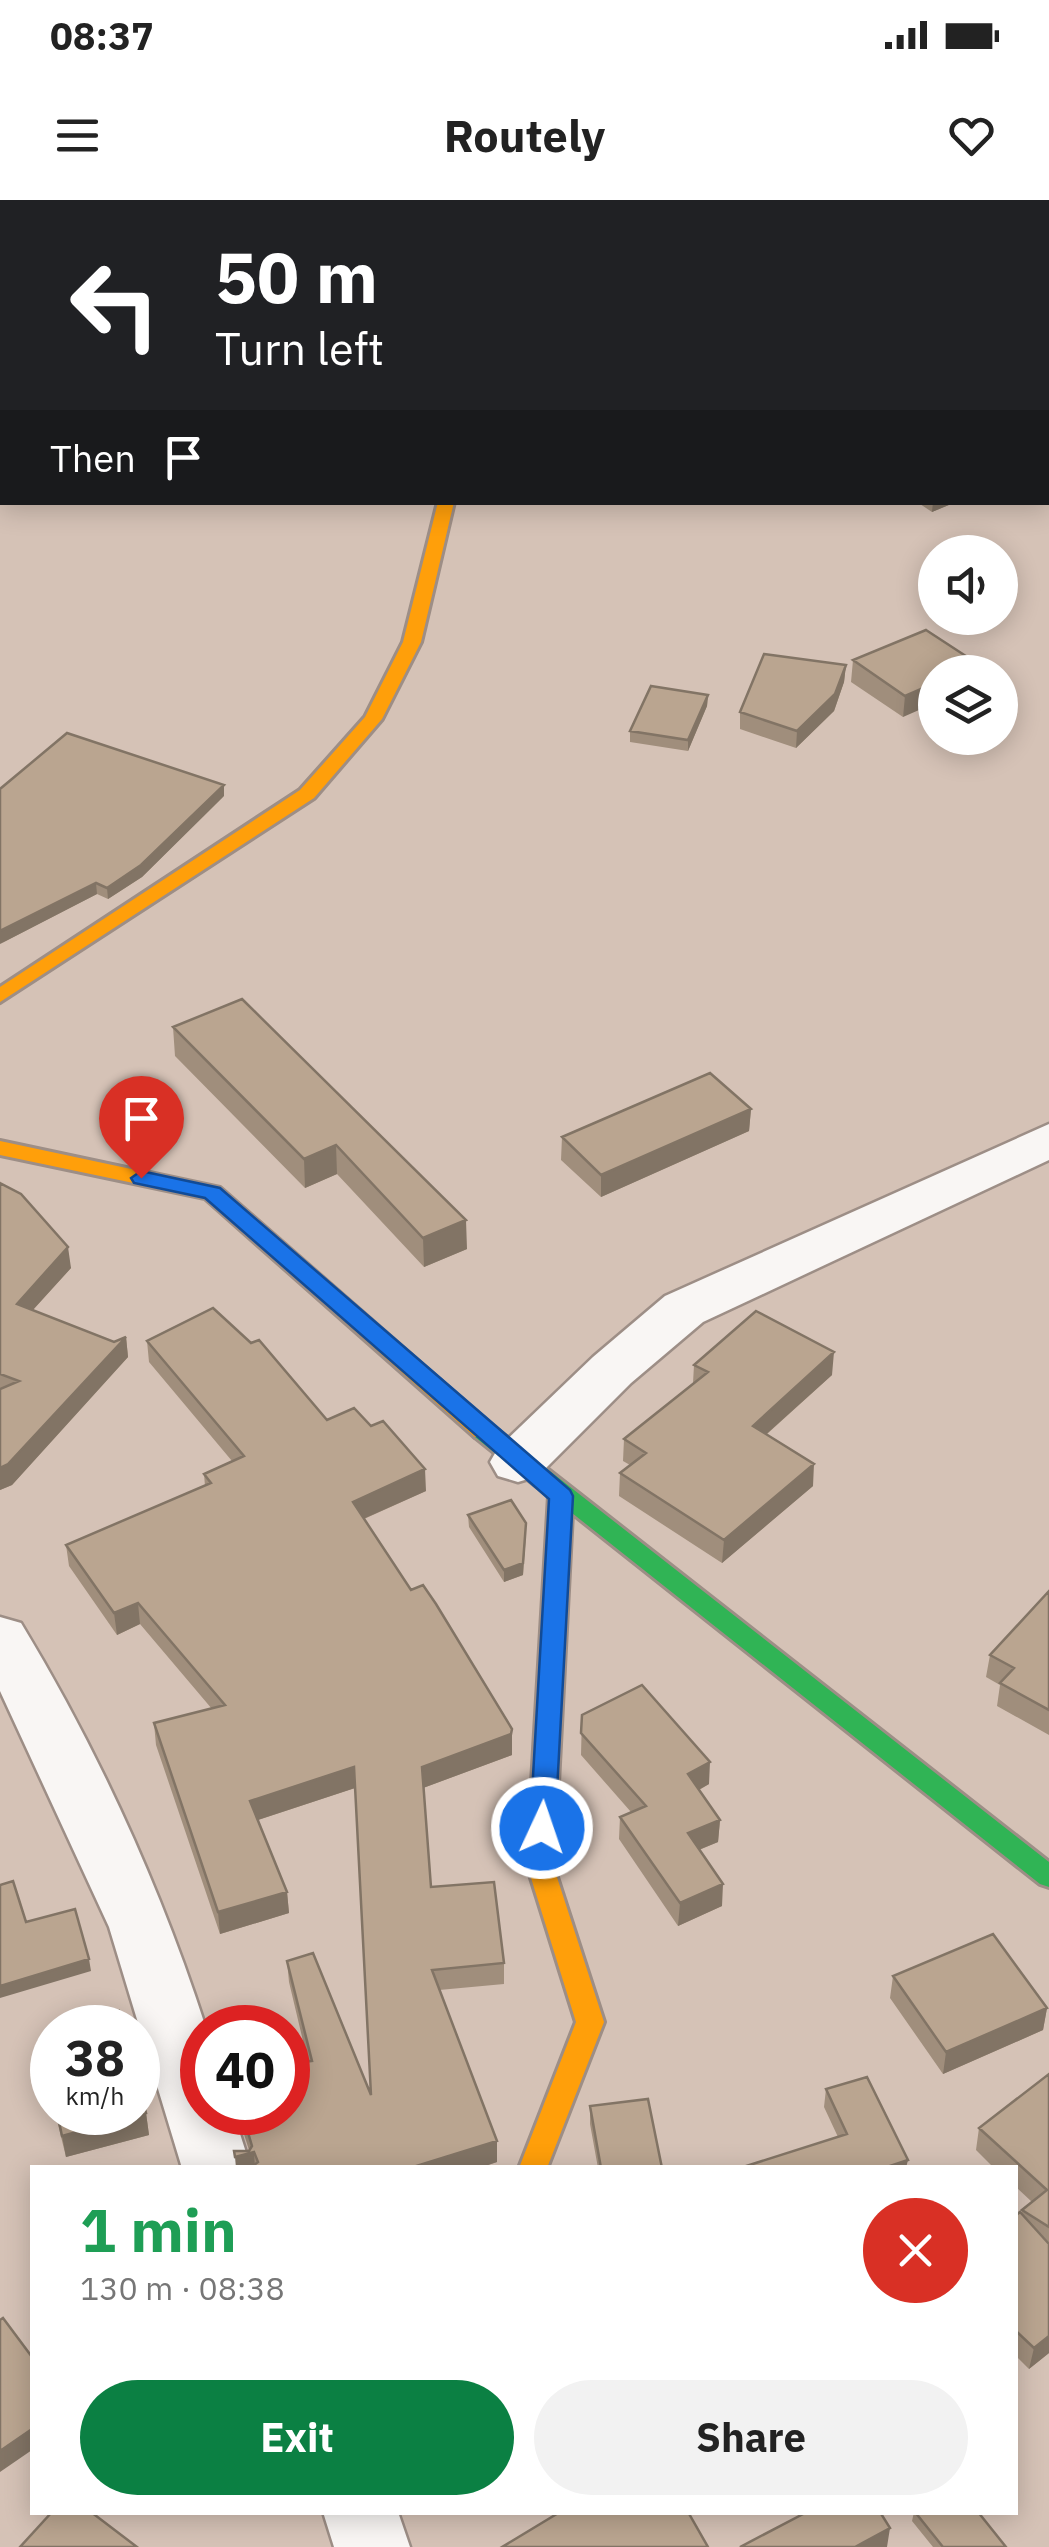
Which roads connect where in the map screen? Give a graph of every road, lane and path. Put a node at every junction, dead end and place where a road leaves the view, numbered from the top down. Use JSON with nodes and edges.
{"nodes":[{"id":1,"x":445,"y":505,"type":"edge"},
{"id":2,"x":0,"y":996,"type":"edge"},
{"id":3,"x":1049,"y":1140,"type":"edge"},
{"id":4,"x":0,"y":1148,"type":"edge"},
{"id":5,"x":518,"y":1462,"type":"junction"},
{"id":6,"x":561,"y":1496,"type":"junction"},
{"id":7,"x":0,"y":1639,"type":"edge"},
{"id":8,"x":1049,"y":1877,"type":"edge"},
{"id":9,"x":216,"y":2165,"type":"edge"},
{"id":10,"x":534,"y":2165,"type":"edge"},
{"id":11,"x":361,"y":2515,"type":"edge"},
{"id":12,"x":372,"y":2547,"type":"edge"}],
"edges":[{"from":1,"to":2,"type":"street"},
{"from":3,"to":5,"type":"street"},
{"from":4,"to":5,"type":"street"},
{"from":5,"to":6,"type":"street"},
{"from":6,"to":8,"type":"street"},
{"from":6,"to":10,"type":"street"},
{"from":7,"to":9,"type":"street"},
{"from":11,"to":12,"type":"street"}]}
